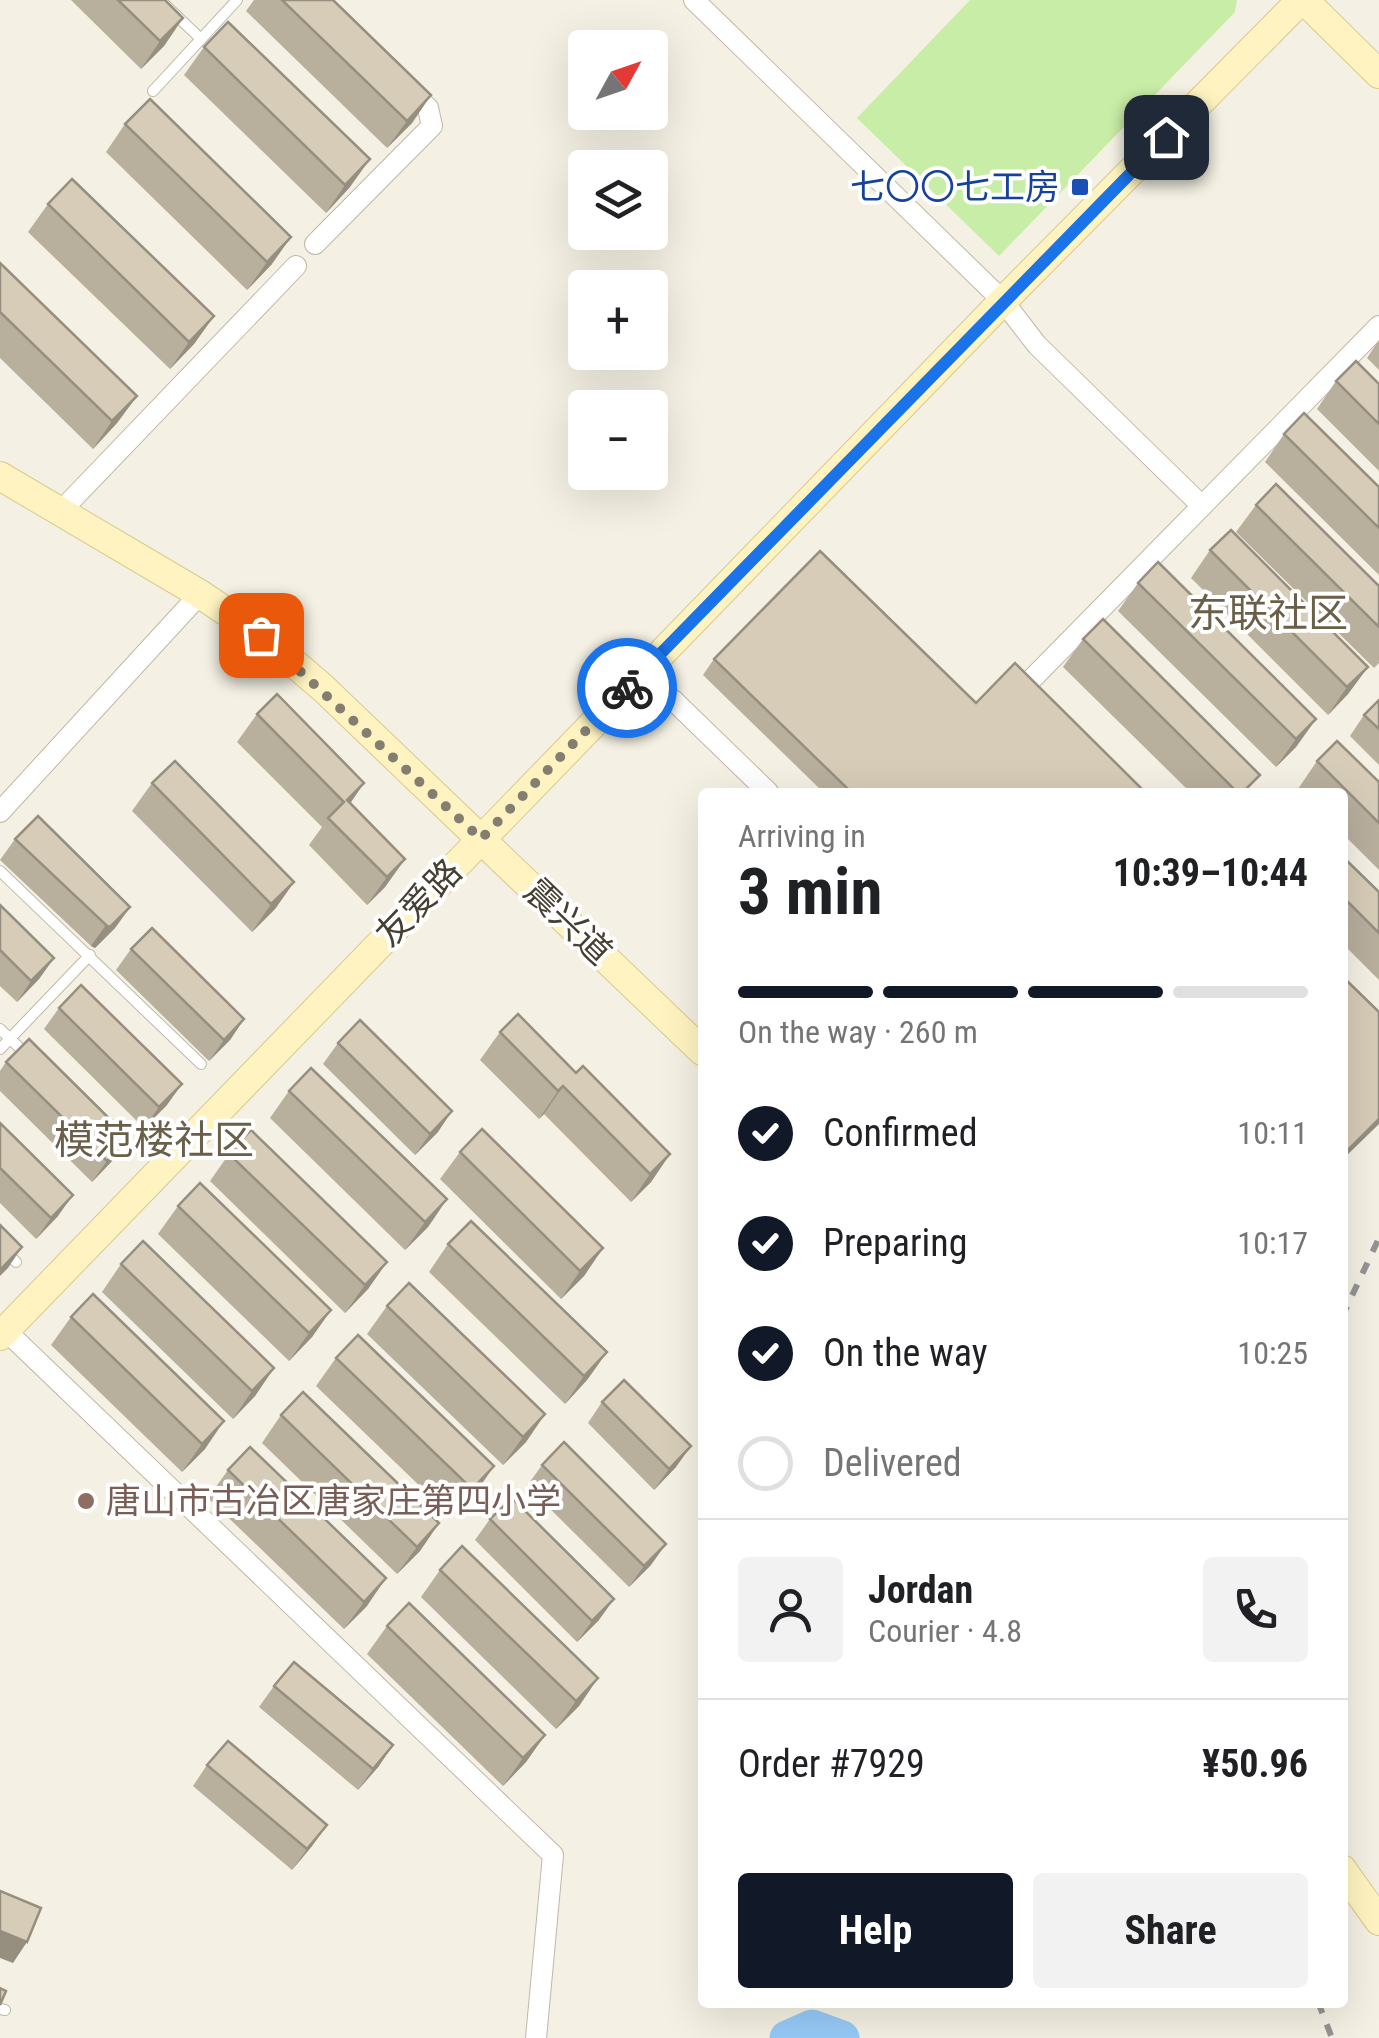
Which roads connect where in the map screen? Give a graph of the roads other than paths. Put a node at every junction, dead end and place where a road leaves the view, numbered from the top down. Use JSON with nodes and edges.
{"nodes":[{"id":1,"x":160,"y":0,"type":"edge"},
{"id":2,"x":237,"y":0,"type":"edge"},
{"id":3,"x":694,"y":0,"type":"edge"},
{"id":4,"x":1303,"y":0,"type":"edge"},
{"id":5,"x":210,"y":29,"type":"junction"},
{"id":6,"x":201,"y":39,"type":"junction"},
{"id":7,"x":224,"y":42,"type":"edge"},
{"id":8,"x":387,"y":68,"type":"edge"},
{"id":9,"x":1379,"y":74,"type":"edge"},
{"id":10,"x":153,"y":91,"type":"dead end"},
{"id":11,"x":315,"y":244,"type":"dead end"},
{"id":12,"x":296,"y":266,"type":"dead end"},
{"id":13,"x":1003,"y":301,"type":"junction"},
{"id":14,"x":1379,"y":326,"type":"edge"},
{"id":15,"x":0,"y":476,"type":"edge"},
{"id":16,"x":1202,"y":506,"type":"junction"},
{"id":17,"x":60,"y":512,"type":"junction"},
{"id":18,"x":200,"y":594,"type":"junction"},
{"id":19,"x":1028,"y":684,"type":"edge"},
{"id":20,"x":673,"y":700,"type":"dead end"},
{"id":21,"x":764,"y":788,"type":"edge"},
{"id":22,"x":0,"y":812,"type":"edge"},
{"id":23,"x":481,"y":839,"type":"junction"},
{"id":24,"x":0,"y":870,"type":"edge"},
{"id":25,"x":90,"y":955,"type":"junction"},
{"id":26,"x":0,"y":1028,"type":"edge"},
{"id":27,"x":10,"y":1038,"type":"junction"},
{"id":28,"x":698,"y":1046,"type":"edge"},
{"id":29,"x":0,"y":1048,"type":"edge"},
{"id":30,"x":36,"y":1064,"type":"edge"},
{"id":31,"x":201,"y":1064,"type":"dead end"},
{"id":32,"x":0,"y":1246,"type":"edge"},
{"id":33,"x":16,"y":1262,"type":"edge"},
{"id":34,"x":3,"y":1333,"type":"edge"},
{"id":35,"x":1348,"y":1877,"type":"edge"},
{"id":36,"x":1379,"y":1921,"type":"edge"},
{"id":37,"x":536,"y":2038,"type":"edge"}],
"edges":[{"from":1,"to":6,"type":"lane"},
{"from":2,"to":5,"type":"lane"},
{"from":3,"to":13,"type":"street"},
{"from":4,"to":9,"type":"street"},
{"from":4,"to":13,"type":"street","name":"友爱路"},
{"from":5,"to":6,"type":"lane"},
{"from":5,"to":7,"type":"lane"},
{"from":6,"to":10,"type":"lane"},
{"from":8,"to":11,"type":"street"},
{"from":12,"to":17,"type":"street"},
{"from":13,"to":16,"type":"street"},
{"from":13,"to":23,"type":"street","name":"友爱路"},
{"from":14,"to":16,"type":"street"},
{"from":15,"to":17,"type":"street","name":"震兴道"},
{"from":16,"to":19,"type":"street"},
{"from":17,"to":18,"type":"street","name":"震兴道"},
{"from":18,"to":22,"type":"street"},
{"from":18,"to":23,"type":"street","name":"震兴道"},
{"from":20,"to":21,"type":"street"},
{"from":23,"to":28,"type":"street","name":"震兴道"},
{"from":23,"to":34,"type":"street","name":"友爱路"},
{"from":24,"to":25,"type":"lane"},
{"from":25,"to":27,"type":"lane"},
{"from":25,"to":31,"type":"lane"},
{"from":26,"to":27,"type":"lane"},
{"from":27,"to":29,"type":"lane"},
{"from":27,"to":30,"type":"lane"},
{"from":32,"to":33,"type":"lane"},
{"from":34,"to":37,"type":"street"},
{"from":35,"to":36,"type":"street"}]}
